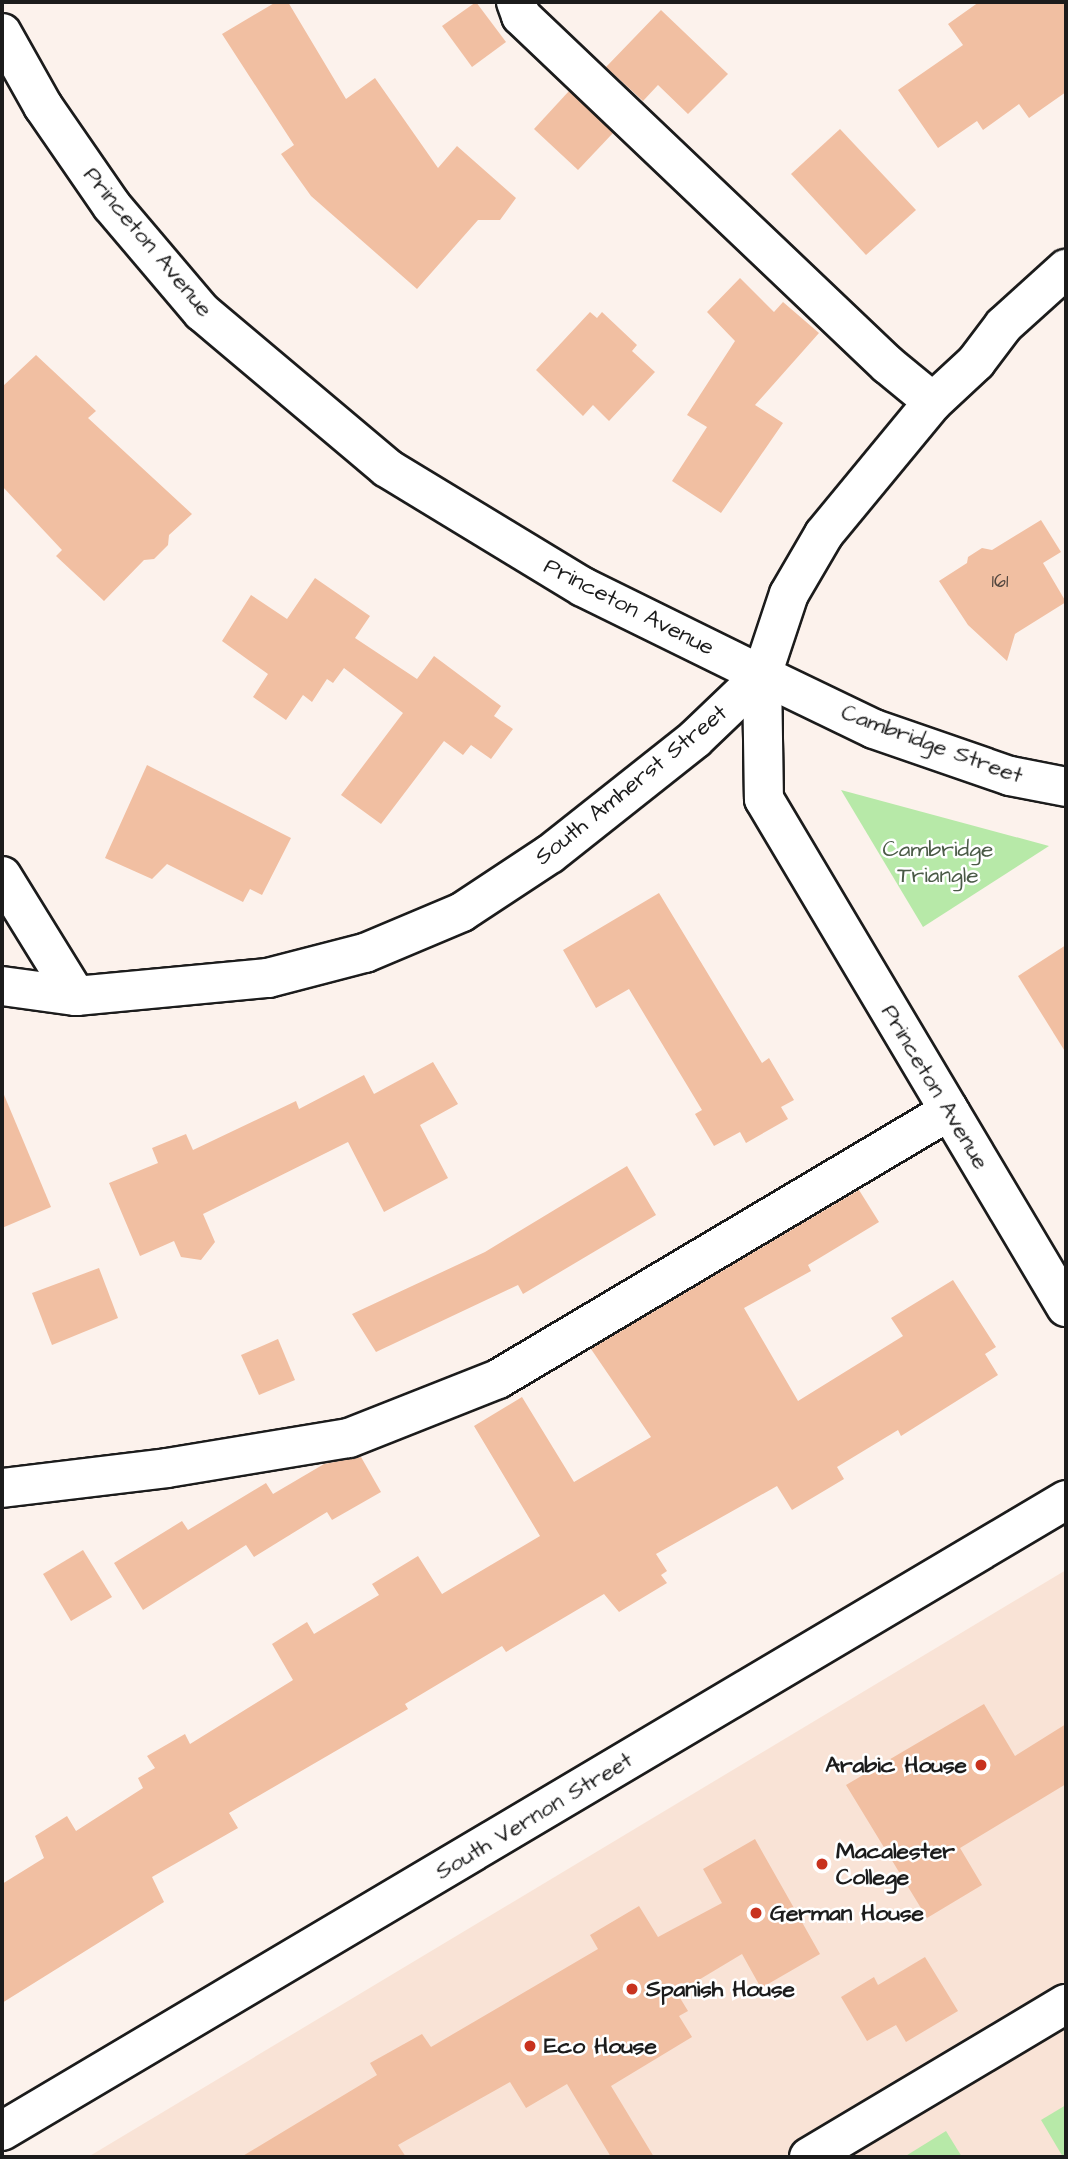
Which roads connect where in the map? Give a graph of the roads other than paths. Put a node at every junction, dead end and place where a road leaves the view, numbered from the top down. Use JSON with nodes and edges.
{"nodes":[{"id":1,"x":516,"y":2,"type":"edge"},
{"id":2,"x":2,"y":33,"type":"edge"},
{"id":3,"x":1066,"y":269,"type":"edge"},
{"id":4,"x":933,"y":402,"type":"junction"},
{"id":5,"x":762,"y":675,"type":"junction"},
{"id":6,"x":1066,"y":787,"type":"edge"},
{"id":7,"x":2,"y":876,"type":"edge"},
{"id":8,"x":2,"y":986,"type":"edge"},
{"id":9,"x":76,"y":996,"type":"junction"},
{"id":10,"x":949,"y":1111,"type":"junction"},
{"id":11,"x":1066,"y":1307,"type":"edge"},
{"id":12,"x":2,"y":1488,"type":"edge"},
{"id":13,"x":1066,"y":1500,"type":"edge"},
{"id":14,"x":1066,"y":2004,"type":"edge"},
{"id":15,"x":2,"y":2132,"type":"edge"},
{"id":16,"x":809,"y":2157,"type":"edge"}],
"edges":[{"from":1,"to":4,"type":"street"},
{"from":2,"to":5,"type":"street","name":"Princeton Avenue"},
{"from":3,"to":4,"type":"street","name":"South Amherst Street"},
{"from":4,"to":5,"type":"street","name":"South Amherst Street"},
{"from":5,"to":6,"type":"street","name":"Cambridge Street"},
{"from":5,"to":9,"type":"street","name":"South Amherst Street"},
{"from":5,"to":10,"type":"street","name":"Princeton Avenue"},
{"from":7,"to":9,"type":"street"},
{"from":8,"to":9,"type":"street","name":"South Amherst Street"},
{"from":10,"to":11,"type":"street","name":"Princeton Avenue"},
{"from":10,"to":12,"type":"street"},
{"from":13,"to":15,"type":"street","name":"South Vernon Street"},
{"from":14,"to":16,"type":"street"}]}
